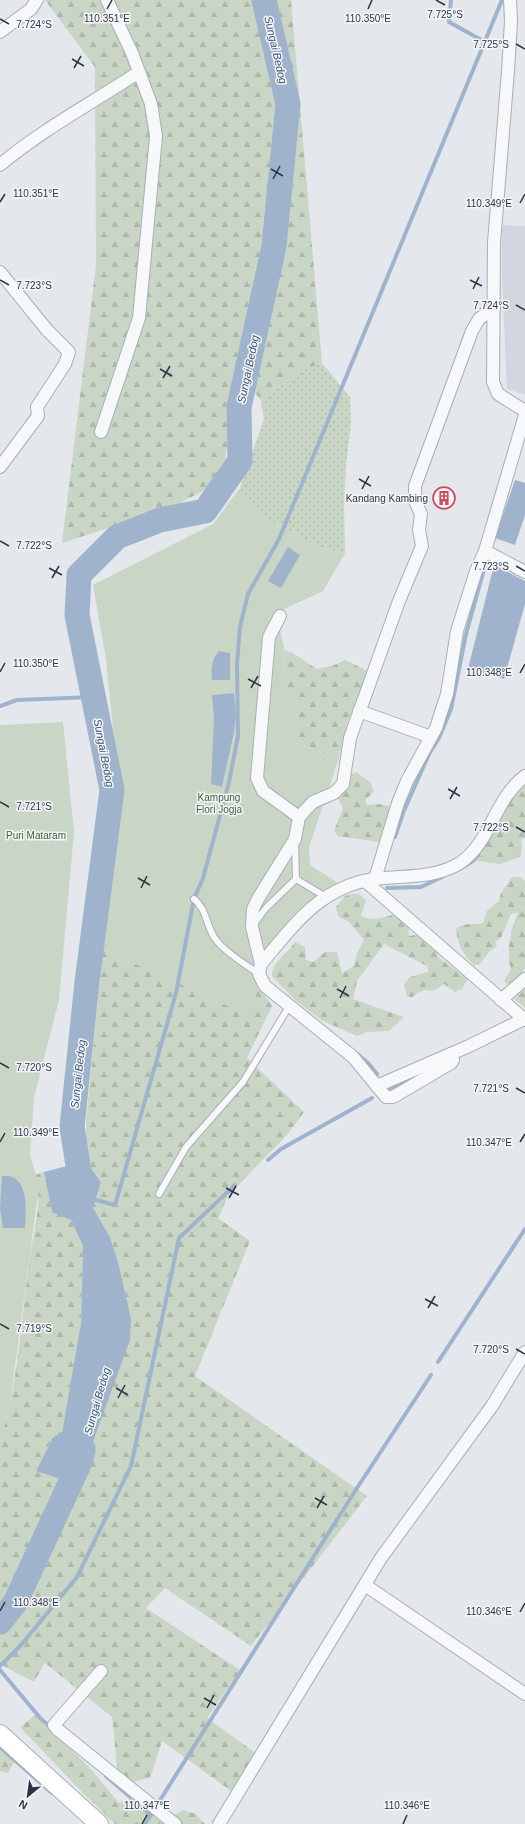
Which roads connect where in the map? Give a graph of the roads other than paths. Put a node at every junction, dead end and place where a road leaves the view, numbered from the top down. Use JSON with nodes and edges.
{"nodes":[{"id":1,"x":37,"y":0,"type":"edge"},
{"id":2,"x":107,"y":0,"type":"edge"},
{"id":3,"x":510,"y":0,"type":"edge"},
{"id":4,"x":0,"y":32,"type":"edge"},
{"id":5,"x":139,"y":72,"type":"junction"},
{"id":6,"x":0,"y":165,"type":"edge"},
{"id":7,"x":0,"y":272,"type":"edge"},
{"id":8,"x":494,"y":308,"type":"junction"},
{"id":9,"x":525,"y":411,"type":"edge"},
{"id":10,"x":525,"y":415,"type":"edge"},
{"id":11,"x":101,"y":432,"type":"dead end"},
{"id":12,"x":0,"y":467,"type":"edge"},
{"id":13,"x":485,"y":551,"type":"junction"},
{"id":14,"x":525,"y":572,"type":"edge"},
{"id":15,"x":280,"y":616,"type":"dead end"},
{"id":16,"x":359,"y":711,"type":"junction"},
{"id":17,"x":430,"y":737,"type":"junction"},
{"id":18,"x":525,"y":776,"type":"edge"},
{"id":19,"x":299,"y":817,"type":"junction"},
{"id":20,"x":295,"y":839,"type":"junction"},
{"id":21,"x":296,"y":879,"type":"junction"},
{"id":22,"x":370,"y":880,"type":"junction"},
{"id":23,"x":326,"y":897,"type":"junction"},
{"id":24,"x":194,"y":898,"type":"dead end"},
{"id":25,"x":252,"y":927,"type":"junction"},
{"id":26,"x":260,"y":969,"type":"junction"},
{"id":27,"x":525,"y":978,"type":"edge"},
{"id":28,"x":501,"y":1000,"type":"junction"},
{"id":29,"x":290,"y":1005,"type":"junction"},
{"id":30,"x":524,"y":1020,"type":"edge"},
{"id":31,"x":159,"y":1194,"type":"dead end"},
{"id":32,"x":525,"y":1352,"type":"edge"},
{"id":33,"x":365,"y":1585,"type":"junction"},
{"id":34,"x":101,"y":1671,"type":"dead end"},
{"id":35,"x":525,"y":1694,"type":"edge"},
{"id":36,"x":0,"y":1734,"type":"edge"},
{"id":37,"x":99,"y":1824,"type":"edge"},
{"id":38,"x":175,"y":1824,"type":"edge"},
{"id":39,"x":219,"y":1824,"type":"edge"}],
"edges":[{"from":1,"to":4,"type":"street"},
{"from":2,"to":5,"type":"street"},
{"from":3,"to":8,"type":"street"},
{"from":5,"to":6,"type":"street"},
{"from":5,"to":11,"type":"street"},
{"from":7,"to":12,"type":"street"},
{"from":8,"to":9,"type":"street"},
{"from":8,"to":16,"type":"street"},
{"from":10,"to":13,"type":"street"},
{"from":13,"to":14,"type":"street"},
{"from":13,"to":17,"type":"street"},
{"from":15,"to":19,"type":"street"},
{"from":16,"to":17,"type":"street"},
{"from":16,"to":19,"type":"street"},
{"from":17,"to":22,"type":"street"},
{"from":18,"to":22,"type":"street"},
{"from":19,"to":20,"type":"street"},
{"from":20,"to":21,"type":"lane"},
{"from":20,"to":25,"type":"street"},
{"from":21,"to":23,"type":"lane"},
{"from":21,"to":25,"type":"lane"},
{"from":22,"to":23,"type":"street"},
{"from":22,"to":28,"type":"street"},
{"from":23,"to":26,"type":"street"},
{"from":24,"to":26,"type":"lane"},
{"from":25,"to":26,"type":"street"},
{"from":26,"to":29,"type":"street"},
{"from":27,"to":28,"type":"street"},
{"from":28,"to":30,"type":"street"},
{"from":29,"to":30,"type":"street"},
{"from":29,"to":31,"type":"lane"},
{"from":32,"to":33,"type":"street"},
{"from":33,"to":35,"type":"street"},
{"from":33,"to":39,"type":"street"},
{"from":34,"to":38,"type":"street"},
{"from":36,"to":37,"type":"main road"}]}
